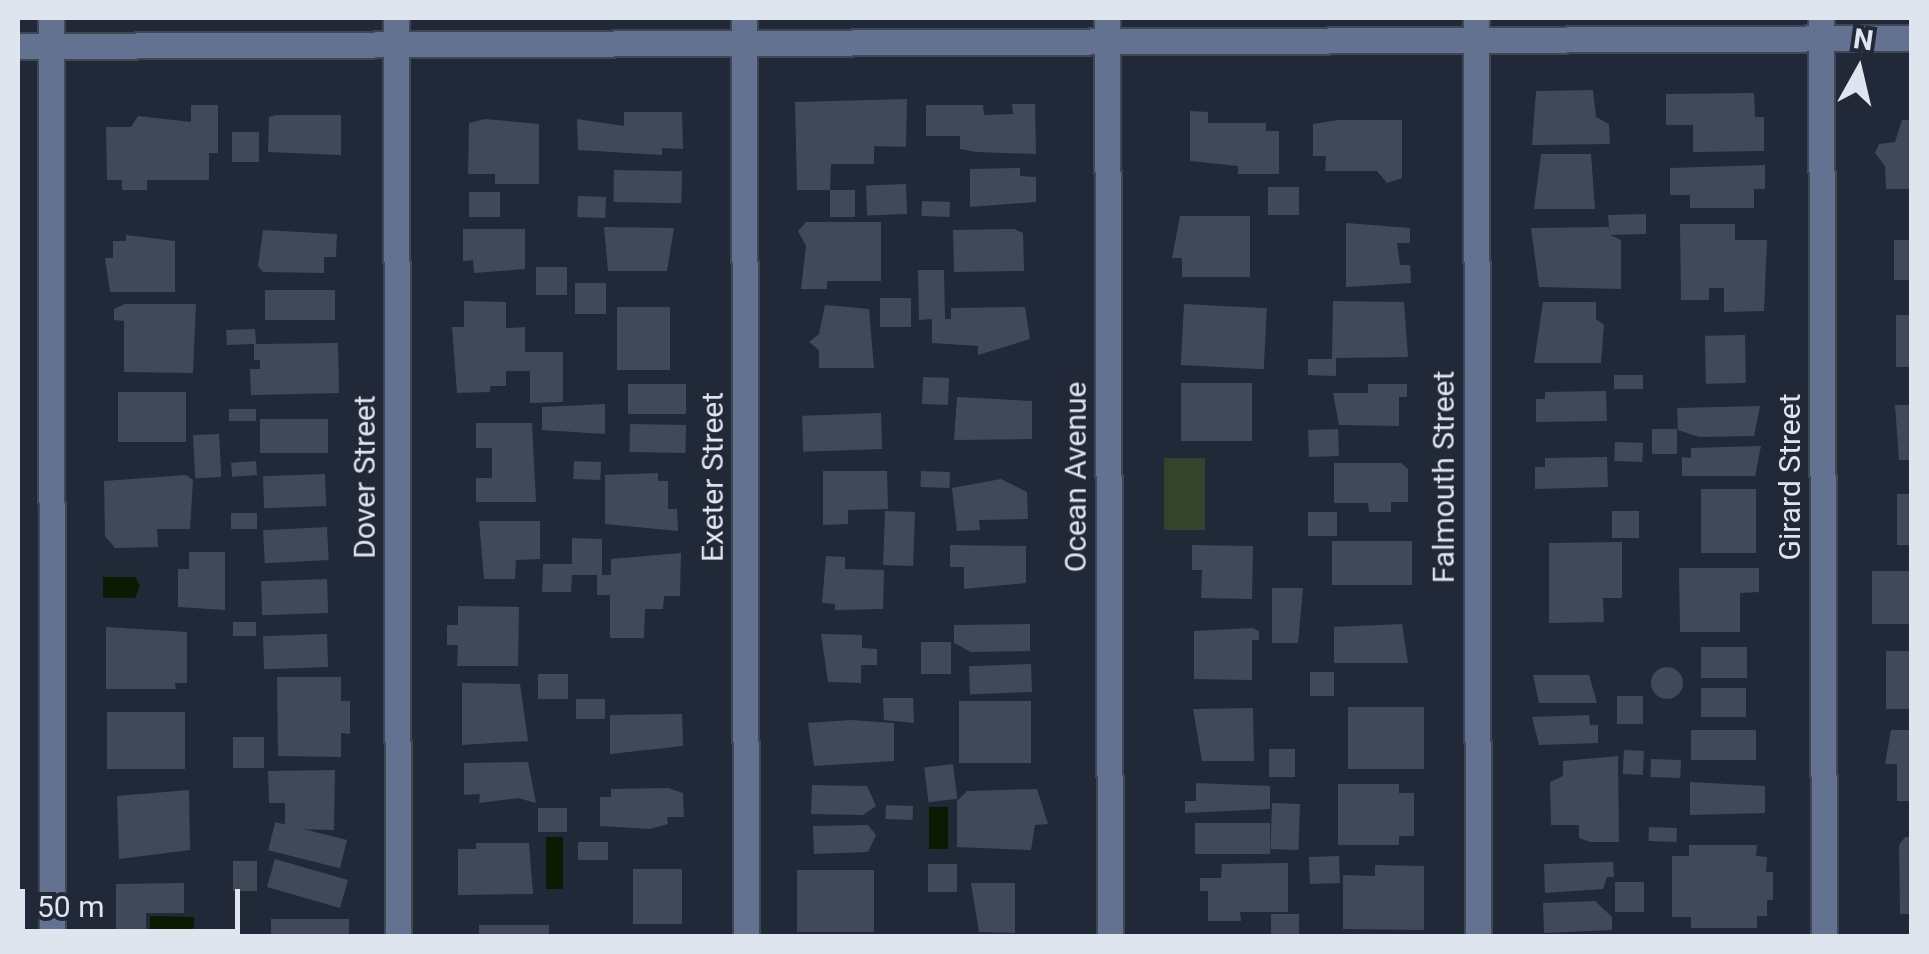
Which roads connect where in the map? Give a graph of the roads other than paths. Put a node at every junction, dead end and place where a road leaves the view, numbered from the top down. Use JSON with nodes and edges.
{"nodes":[{"id":1,"x":51,"y":18,"type":"edge"},
{"id":2,"x":396,"y":18,"type":"edge"},
{"id":3,"x":1476,"y":28,"type":"edge"},
{"id":4,"x":1821,"y":28,"type":"edge"},
{"id":5,"x":1107,"y":29,"type":"edge"},
{"id":6,"x":744,"y":30,"type":"edge"},
{"id":7,"x":1912,"y":38,"type":"edge"},
{"id":8,"x":396,"y":44,"type":"junction"},
{"id":9,"x":18,"y":46,"type":"edge"},
{"id":10,"x":51,"y":46,"type":"junction"},
{"id":11,"x":52,"y":936,"type":"edge"},
{"id":12,"x":398,"y":936,"type":"edge"},
{"id":13,"x":746,"y":936,"type":"edge"},
{"id":14,"x":1110,"y":936,"type":"edge"},
{"id":15,"x":1478,"y":936,"type":"edge"},
{"id":16,"x":1824,"y":936,"type":"edge"}],
"edges":[{"from":1,"to":10,"type":"street"},
{"from":2,"to":8,"type":"street","name":"Dover Street"},
{"from":3,"to":4,"type":"street"},
{"from":3,"to":5,"type":"street"},
{"from":3,"to":15,"type":"street","name":"Falmouth Street"},
{"from":4,"to":7,"type":"street"},
{"from":4,"to":16,"type":"street","name":"Girard Street"},
{"from":5,"to":6,"type":"street"},
{"from":5,"to":14,"type":"street","name":"Ocean Avenue"},
{"from":6,"to":8,"type":"street"},
{"from":6,"to":13,"type":"street","name":"Exeter Street"},
{"from":8,"to":10,"type":"street"},
{"from":8,"to":12,"type":"street","name":"Dover Street"},
{"from":9,"to":10,"type":"street"},
{"from":10,"to":11,"type":"street"}]}
